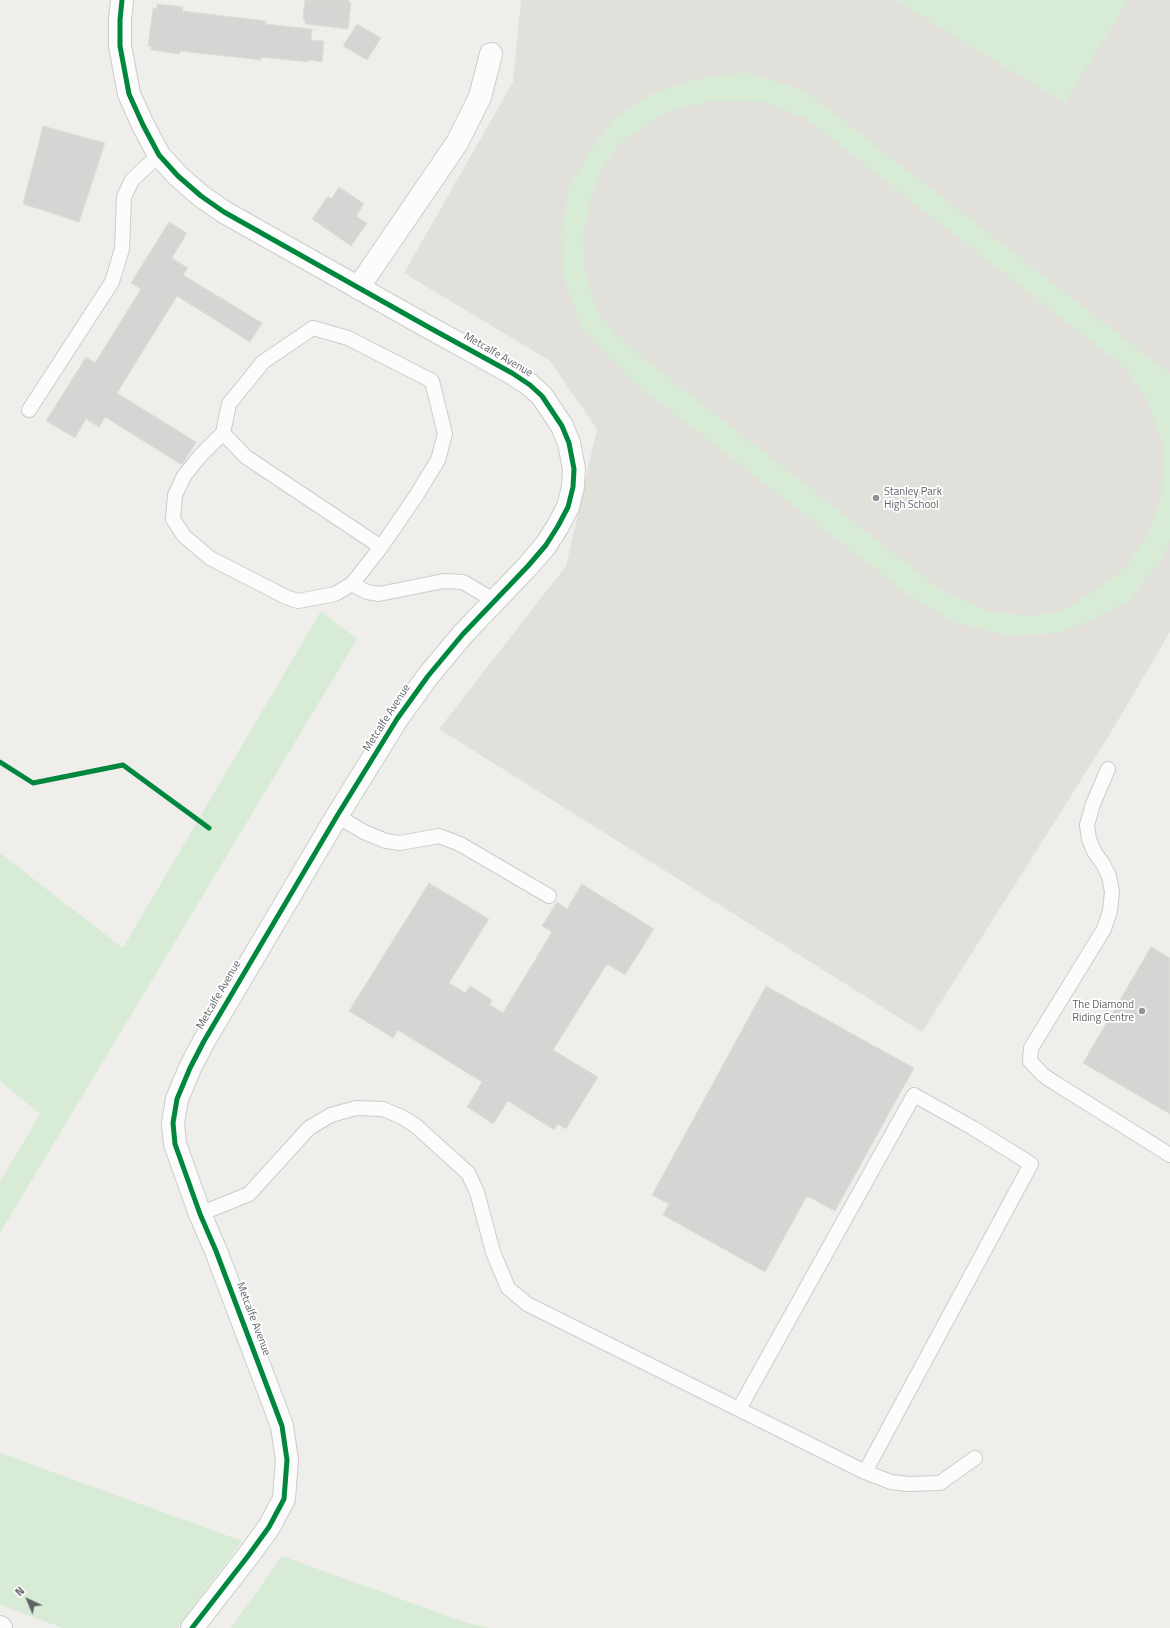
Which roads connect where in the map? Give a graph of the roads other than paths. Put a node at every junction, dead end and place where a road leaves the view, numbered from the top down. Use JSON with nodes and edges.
{"nodes":[{"id":1,"x":122,"y":0,"type":"edge"},
{"id":2,"x":491,"y":54,"type":"dead end"},
{"id":3,"x":159,"y":155,"type":"junction"},
{"id":4,"x":358,"y":288,"type":"junction"},
{"id":5,"x":29,"y":410,"type":"dead end"},
{"id":6,"x":223,"y":433,"type":"junction"},
{"id":7,"x":382,"y":547,"type":"junction"},
{"id":8,"x":352,"y":584,"type":"junction"},
{"id":9,"x":495,"y":601,"type":"junction"},
{"id":10,"x":1108,"y":769,"type":"dead end"},
{"id":11,"x":337,"y":816,"type":"junction"},
{"id":12,"x":549,"y":896,"type":"dead end"},
{"id":13,"x":1170,"y":1155,"type":"edge"},
{"id":14,"x":200,"y":1214,"type":"junction"},
{"id":15,"x":739,"y":1409,"type":"junction"},
{"id":16,"x":975,"y":1458,"type":"dead end"},
{"id":17,"x":865,"y":1472,"type":"junction"},
{"id":18,"x":192,"y":1628,"type":"edge"}],
"edges":[{"from":1,"to":3,"type":"street","name":"Metcalfe Avenue"},
{"from":2,"to":4,"type":"street"},
{"from":3,"to":4,"type":"street","name":"Metcalfe Avenue"},
{"from":3,"to":5,"type":"lane"},
{"from":4,"to":9,"type":"street","name":"Metcalfe Avenue"},
{"from":6,"to":7,"type":"lane"},
{"from":6,"to":7,"type":"lane"},
{"from":6,"to":8,"type":"lane"},
{"from":7,"to":8,"type":"lane"},
{"from":8,"to":9,"type":"lane"},
{"from":9,"to":11,"type":"street","name":"Metcalfe Avenue"},
{"from":10,"to":13,"type":"lane"},
{"from":11,"to":12,"type":"lane"},
{"from":11,"to":14,"type":"street","name":"Metcalfe Avenue"},
{"from":14,"to":15,"type":"lane"},
{"from":14,"to":18,"type":"street","name":"Metcalfe Avenue"},
{"from":15,"to":17,"type":"lane"},
{"from":15,"to":17,"type":"lane"},
{"from":16,"to":17,"type":"lane"}]}
